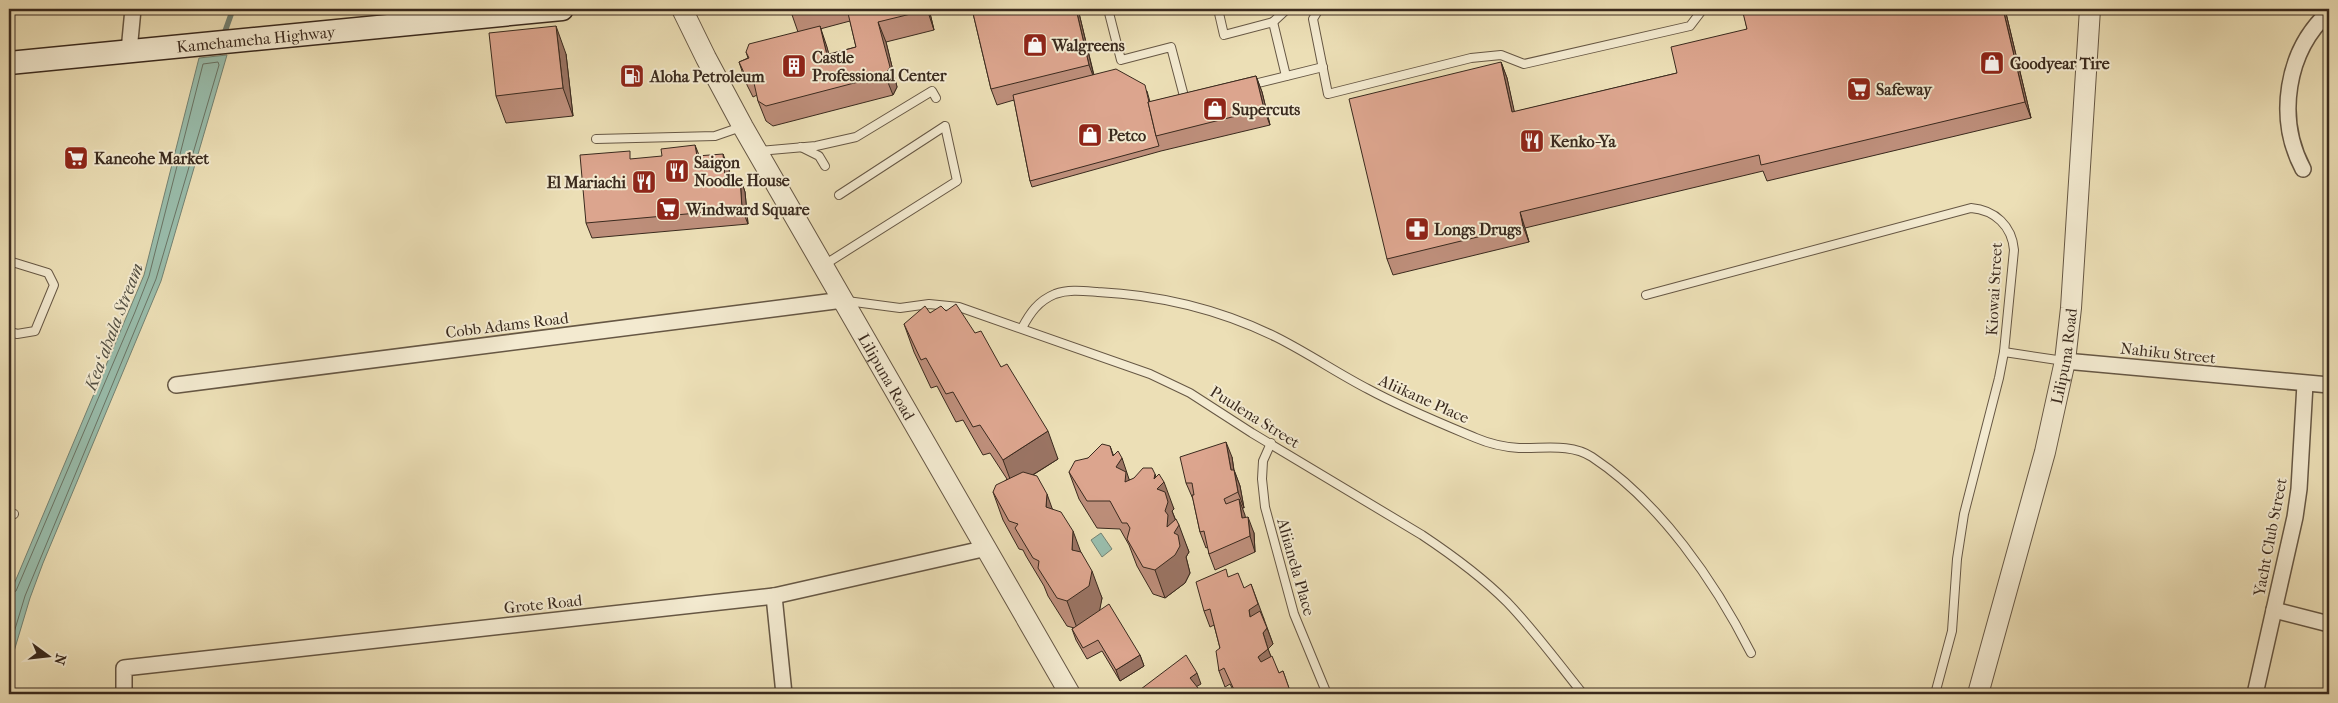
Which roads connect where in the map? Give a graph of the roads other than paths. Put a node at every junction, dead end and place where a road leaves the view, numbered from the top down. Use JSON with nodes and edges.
{"nodes":[{"id":1,"x":133,"y":9,"type":"edge"},
{"id":2,"x":562,"y":9,"type":"edge"},
{"id":3,"x":682,"y":9,"type":"edge"},
{"id":4,"x":1108,"y":9,"type":"edge"},
{"id":5,"x":1218,"y":9,"type":"edge"},
{"id":6,"x":1287,"y":9,"type":"edge"},
{"id":7,"x":1311,"y":9,"type":"edge"},
{"id":8,"x":1319,"y":9,"type":"edge"},
{"id":9,"x":1703,"y":9,"type":"edge"},
{"id":10,"x":2090,"y":9,"type":"edge"},
{"id":11,"x":501,"y":12,"type":"edge"},
{"id":12,"x":2329,"y":12,"type":"edge"},
{"id":13,"x":458,"y":14,"type":"edge"},
{"id":14,"x":392,"y":17,"type":"edge"},
{"id":15,"x":1313,"y":18,"type":"junction"},
{"id":16,"x":1273,"y":22,"type":"junction"},
{"id":17,"x":129,"y":51,"type":"junction"},
{"id":18,"x":9,"y":63,"type":"edge"},
{"id":19,"x":1323,"y":67,"type":"junction"},
{"id":20,"x":1286,"y":76,"type":"junction"},
{"id":21,"x":1239,"y":87,"type":"edge"},
{"id":22,"x":936,"y":98,"type":"dead end"},
{"id":23,"x":1193,"y":98,"type":"edge"},
{"id":24,"x":743,"y":127,"type":"junction"},
{"id":25,"x":596,"y":140,"type":"dead end"},
{"id":26,"x":801,"y":147,"type":"junction"},
{"id":27,"x":759,"y":151,"type":"junction"},
{"id":28,"x":825,"y":166,"type":"dead end"},
{"id":29,"x":2303,"y":169,"type":"dead end"},
{"id":30,"x":839,"y":195,"type":"dead end"},
{"id":31,"x":9,"y":261,"type":"edge"},
{"id":32,"x":824,"y":265,"type":"junction"},
{"id":33,"x":1646,"y":295,"type":"dead end"},
{"id":34,"x":843,"y":300,"type":"junction"},
{"id":35,"x":1022,"y":328,"type":"junction"},
{"id":36,"x":9,"y":331,"type":"edge"},
{"id":37,"x":2004,"y":352,"type":"junction"},
{"id":38,"x":2065,"y":361,"type":"junction"},
{"id":39,"x":2305,"y":384,"type":"junction"},
{"id":40,"x":176,"y":385,"type":"dead end"},
{"id":41,"x":2329,"y":386,"type":"edge"},
{"id":42,"x":1271,"y":443,"type":"junction"},
{"id":43,"x":987,"y":548,"type":"junction"},
{"id":44,"x":774,"y":596,"type":"junction"},
{"id":45,"x":2274,"y":610,"type":"junction"},
{"id":46,"x":2329,"y":624,"type":"edge"},
{"id":47,"x":1751,"y":653,"type":"dead end"},
{"id":48,"x":124,"y":694,"type":"edge"},
{"id":49,"x":784,"y":694,"type":"edge"},
{"id":50,"x":1070,"y":694,"type":"edge"},
{"id":51,"x":1327,"y":694,"type":"edge"},
{"id":52,"x":1583,"y":694,"type":"edge"},
{"id":53,"x":1935,"y":694,"type":"edge"},
{"id":54,"x":1978,"y":694,"type":"edge"},
{"id":55,"x":2255,"y":694,"type":"edge"}],
"edges":[{"from":1,"to":17,"type":"street"},
{"from":2,"to":11,"type":"main road","name":"Kamehameha Highway"},
{"from":3,"to":24,"type":"street","name":"Lilipuna Road"},
{"from":4,"to":23,"type":"lane"},
{"from":5,"to":16,"type":"lane"},
{"from":6,"to":16,"type":"lane"},
{"from":7,"to":15,"type":"lane"},
{"from":8,"to":15,"type":"lane"},
{"from":9,"to":19,"type":"lane"},
{"from":10,"to":38,"type":"street","name":"Lilipuna Road"},
{"from":11,"to":13,"type":"main road","name":"Kamehameha Highway"},
{"from":12,"to":29,"type":"street"},
{"from":13,"to":14,"type":"main road","name":"Kamehameha Highway"},
{"from":14,"to":17,"type":"main road","name":"Kamehameha Highway"},
{"from":15,"to":19,"type":"lane"},
{"from":16,"to":20,"type":"lane"},
{"from":17,"to":18,"type":"main road","name":"Kamehameha Highway"},
{"from":19,"to":20,"type":"lane"},
{"from":20,"to":21,"type":"lane"},
{"from":22,"to":26,"type":"lane"},
{"from":24,"to":25,"type":"lane"},
{"from":24,"to":27,"type":"street","name":"Lilipuna Road"},
{"from":26,"to":27,"type":"lane"},
{"from":26,"to":28,"type":"lane"},
{"from":27,"to":32,"type":"street","name":"Lilipuna Road"},
{"from":30,"to":32,"type":"lane"},
{"from":31,"to":36,"type":"lane"},
{"from":32,"to":34,"type":"street","name":"Lilipuna Road"},
{"from":33,"to":37,"type":"lane","name":"Kiowai Street"},
{"from":34,"to":35,"type":"lane","name":"Puulena Street"},
{"from":34,"to":40,"type":"street","name":"Cobb Adams Road"},
{"from":34,"to":43,"type":"street","name":"Lilipuna Road"},
{"from":35,"to":42,"type":"lane","name":"Puulena Street"},
{"from":35,"to":47,"type":"lane","name":"Aliikane Place"},
{"from":37,"to":38,"type":"lane","name":"Nahiku Street"},
{"from":37,"to":53,"type":"lane","name":"Kiowai Street"},
{"from":38,"to":39,"type":"street","name":"Nahiku Street"},
{"from":38,"to":54,"type":"street","name":"Lilipuna Road"},
{"from":39,"to":41,"type":"street","name":"Nahiku Street"},
{"from":39,"to":45,"type":"street","name":"Yacht Club Street"},
{"from":42,"to":51,"type":"lane","name":"Aliianela Place"},
{"from":42,"to":52,"type":"lane","name":"Puulena Street"},
{"from":43,"to":44,"type":"street","name":"Grote Road"},
{"from":43,"to":50,"type":"street","name":"Lilipuna Road"},
{"from":44,"to":48,"type":"street","name":"Grote Road"},
{"from":44,"to":49,"type":"street"},
{"from":45,"to":46,"type":"street"},
{"from":45,"to":55,"type":"street","name":"Yacht Club Street"}]}
